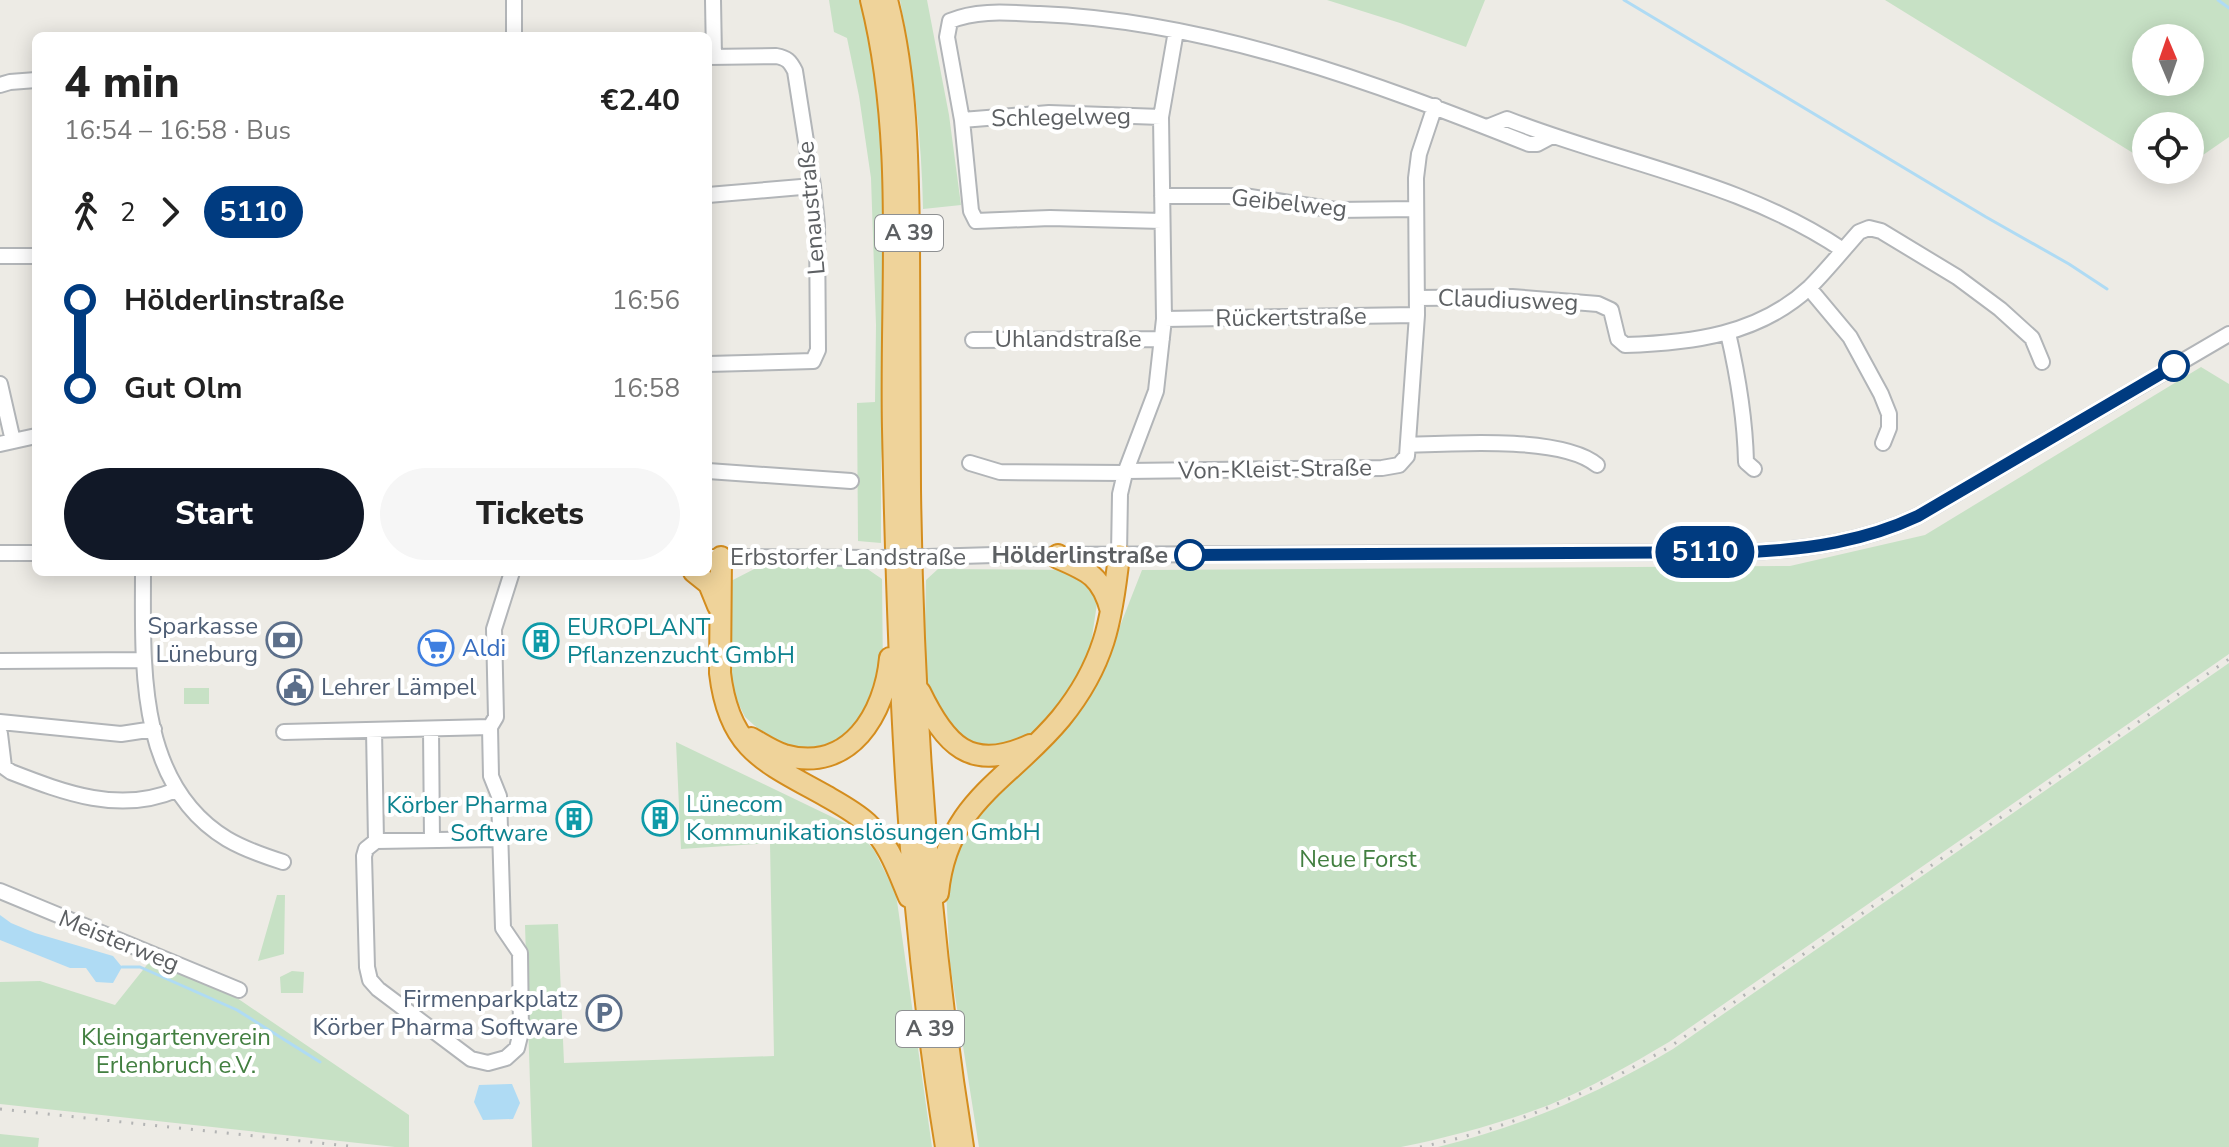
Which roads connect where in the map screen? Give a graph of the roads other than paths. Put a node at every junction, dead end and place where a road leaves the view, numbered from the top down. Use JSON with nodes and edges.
{"nodes":[{"id":1,"x":514,"y":0,"type":"edge"},
{"id":2,"x":713,"y":0,"type":"edge"},
{"id":3,"x":871,"y":0,"type":"edge"},
{"id":4,"x":887,"y":0,"type":"edge"},
{"id":5,"x":1176,"y":31,"type":"junction"},
{"id":6,"x":514,"y":32,"type":"edge"},
{"id":7,"x":712,"y":32,"type":"edge"},
{"id":8,"x":712,"y":57,"type":"edge"},
{"id":9,"x":32,"y":80,"type":"edge"},
{"id":10,"x":0,"y":85,"type":"edge"},
{"id":11,"x":1435,"y":106,"type":"junction"},
{"id":12,"x":1161,"y":117,"type":"junction"},
{"id":13,"x":962,"y":120,"type":"junction"},
{"id":14,"x":813,"y":186,"type":"junction"},
{"id":15,"x":712,"y":195,"type":"edge"},
{"id":16,"x":1162,"y":196,"type":"junction"},
{"id":17,"x":1416,"y":209,"type":"junction"},
{"id":18,"x":1162,"y":221,"type":"junction"},
{"id":19,"x":1843,"y":250,"type":"junction"},
{"id":20,"x":0,"y":256,"type":"edge"},
{"id":21,"x":32,"y":256,"type":"edge"},
{"id":22,"x":1809,"y":288,"type":"junction"},
{"id":23,"x":1417,"y":298,"type":"junction"},
{"id":24,"x":1417,"y":315,"type":"junction"},
{"id":25,"x":1164,"y":319,"type":"junction"},
{"id":26,"x":1728,"y":333,"type":"junction"},
{"id":27,"x":2229,"y":334,"type":"edge"},
{"id":28,"x":1162,"y":339,"type":"junction"},
{"id":29,"x":973,"y":340,"type":"dead end"},
{"id":30,"x":2042,"y":362,"type":"dead end"},
{"id":31,"x":712,"y":364,"type":"edge"},
{"id":32,"x":0,"y":384,"type":"edge"},
{"id":33,"x":32,"y":437,"type":"edge"},
{"id":34,"x":6,"y":443,"type":"edge"},
{"id":35,"x":1883,"y":443,"type":"dead end"},
{"id":36,"x":1409,"y":445,"type":"junction"},
{"id":37,"x":970,"y":463,"type":"dead end"},
{"id":38,"x":1597,"y":465,"type":"dead end"},
{"id":39,"x":1754,"y":469,"type":"dead end"},
{"id":40,"x":712,"y":471,"type":"edge"},
{"id":41,"x":1126,"y":472,"type":"junction"},
{"id":42,"x":851,"y":481,"type":"dead end"},
{"id":43,"x":0,"y":553,"type":"edge"},
{"id":44,"x":32,"y":553,"type":"edge"},
{"id":45,"x":1058,"y":555,"type":"junction"},
{"id":46,"x":1119,"y":555,"type":"junction"},
{"id":47,"x":714,"y":557,"type":"edge"},
{"id":48,"x":919,"y":558,"type":"junction"},
{"id":49,"x":143,"y":576,"type":"edge"},
{"id":50,"x":511,"y":576,"type":"edge"},
{"id":51,"x":699,"y":576,"type":"edge"},
{"id":52,"x":719,"y":610,"type":"junction"},
{"id":53,"x":1112,"y":615,"type":"junction"},
{"id":54,"x":897,"y":620,"type":"junction"},
{"id":55,"x":143,"y":660,"type":"junction"},
{"id":56,"x":0,"y":661,"type":"edge"},
{"id":57,"x":915,"y":683,"type":"junction"},
{"id":58,"x":0,"y":722,"type":"edge"},
{"id":59,"x":734,"y":723,"type":"junction"},
{"id":60,"x":490,"y":727,"type":"junction"},
{"id":61,"x":154,"y":729,"type":"junction"},
{"id":62,"x":431,"y":729,"type":"junction"},
{"id":63,"x":374,"y":730,"type":"junction"},
{"id":64,"x":284,"y":732,"type":"dead end"},
{"id":65,"x":0,"y":734,"type":"edge"},
{"id":66,"x":1041,"y":740,"type":"junction"},
{"id":67,"x":176,"y":790,"type":"junction"},
{"id":68,"x":499,"y":839,"type":"junction"},
{"id":69,"x":432,"y":840,"type":"junction"},
{"id":70,"x":376,"y":841,"type":"junction"},
{"id":71,"x":283,"y":862,"type":"dead end"},
{"id":72,"x":0,"y":891,"type":"edge"},
{"id":73,"x":916,"y":916,"type":"junction"},
{"id":74,"x":938,"y":965,"type":"junction"},
{"id":75,"x":239,"y":990,"type":"dead end"},
{"id":76,"x":954,"y":1144,"type":"edge"}],
"edges":[{"from":1,"to":6,"type":"street"},
{"from":2,"to":7,"type":"street"},
{"from":3,"to":54,"type":"highway","number":"A 39"},
{"from":4,"to":48,"type":"highway","number":"A 39"},
{"from":5,"to":11,"type":"street"},
{"from":5,"to":12,"type":"street"},
{"from":5,"to":13,"type":"street"},
{"from":8,"to":14,"type":"street","name":"Lenaustraße"},
{"from":9,"to":10,"type":"street"},
{"from":11,"to":17,"type":"street"},
{"from":11,"to":19,"type":"street"},
{"from":12,"to":13,"type":"street","name":"Schlegelweg"},
{"from":12,"to":16,"type":"street"},
{"from":13,"to":18,"type":"street"},
{"from":14,"to":15,"type":"street"},
{"from":14,"to":31,"type":"street","name":"Lenaustraße"},
{"from":16,"to":17,"type":"street","name":"Geibelweg"},
{"from":16,"to":18,"type":"street"},
{"from":17,"to":23,"type":"street"},
{"from":18,"to":25,"type":"street"},
{"from":19,"to":22,"type":"street","name":"Claudiusweg"},
{"from":19,"to":30,"type":"street","name":"Claudiusweg"},
{"from":20,"to":21,"type":"street"},
{"from":22,"to":26,"type":"street","name":"Claudiusweg"},
{"from":22,"to":35,"type":"street"},
{"from":23,"to":24,"type":"street"},
{"from":23,"to":26,"type":"street","name":"Claudiusweg"},
{"from":24,"to":25,"type":"street","name":"Rückertstraße"},
{"from":24,"to":36,"type":"street"},
{"from":25,"to":28,"type":"street"},
{"from":26,"to":39,"type":"street"},
{"from":27,"to":46,"type":"street","name":"Erbstorfer Landstraße"},
{"from":28,"to":29,"type":"street","name":"Uhlandstraße"},
{"from":28,"to":41,"type":"street"},
{"from":32,"to":34,"type":"street"},
{"from":33,"to":34,"type":"street"},
{"from":36,"to":38,"type":"street"},
{"from":36,"to":41,"type":"street","name":"Von-Kleist-Straße"},
{"from":37,"to":41,"type":"street"},
{"from":40,"to":42,"type":"street"},
{"from":41,"to":46,"type":"street"},
{"from":43,"to":44,"type":"street"},
{"from":45,"to":46,"type":"street","name":"Erbstorfer Landstraße"},
{"from":45,"to":48,"type":"street","name":"Erbstorfer Landstraße"},
{"from":45,"to":53,"type":"highway"},
{"from":46,"to":53,"type":"highway"},
{"from":47,"to":48,"type":"street","name":"Erbstorfer Landstraße","bridge":true},
{"from":47,"to":52,"type":"highway"},
{"from":48,"to":57,"type":"highway","number":"A 39"},
{"from":49,"to":55,"type":"street"},
{"from":50,"to":60,"type":"street"},
{"from":51,"to":52,"type":"highway"},
{"from":52,"to":59,"type":"highway"},
{"from":53,"to":66,"type":"highway"},
{"from":54,"to":59,"type":"highway"},
{"from":54,"to":73,"type":"highway","number":"A 39"},
{"from":55,"to":56,"type":"street"},
{"from":55,"to":61,"type":"street"},
{"from":57,"to":66,"type":"highway"},
{"from":57,"to":74,"type":"highway","number":"A 39"},
{"from":58,"to":61,"type":"street"},
{"from":59,"to":73,"type":"highway"},
{"from":60,"to":62,"type":"street"},
{"from":60,"to":68,"type":"street"},
{"from":61,"to":67,"type":"street"},
{"from":62,"to":63,"type":"street"},
{"from":62,"to":69,"type":"street"},
{"from":63,"to":64,"type":"street"},
{"from":63,"to":70,"type":"street"},
{"from":65,"to":67,"type":"street"},
{"from":66,"to":74,"type":"highway"},
{"from":67,"to":71,"type":"street"},
{"from":68,"to":69,"type":"street"},
{"from":68,"to":70,"type":"street"},
{"from":69,"to":70,"type":"street"},
{"from":72,"to":75,"type":"street","name":"Meisterweg"},
{"from":73,"to":76,"type":"highway","number":"A 39"},
{"from":74,"to":76,"type":"highway","number":"A 39"}]}
